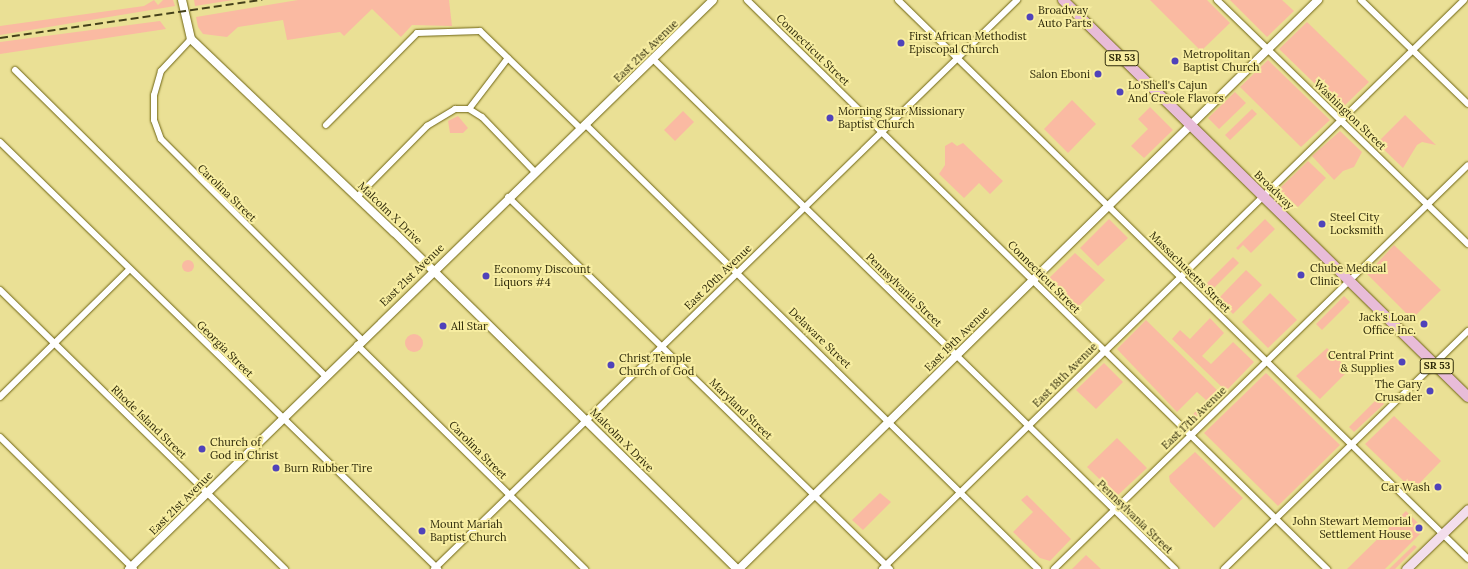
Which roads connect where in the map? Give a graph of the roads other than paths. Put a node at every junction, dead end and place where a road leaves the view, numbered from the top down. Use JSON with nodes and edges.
{"nodes":[{"id":1,"x":182,"y":0,"type":"edge"},
{"id":2,"x":713,"y":0,"type":"edge"},
{"id":3,"x":747,"y":0,"type":"edge"},
{"id":4,"x":898,"y":0,"type":"edge"},
{"id":5,"x":1016,"y":0,"type":"edge"},
{"id":6,"x":1063,"y":0,"type":"edge"},
{"id":7,"x":1218,"y":0,"type":"edge"},
{"id":8,"x":1318,"y":0,"type":"edge"},
{"id":9,"x":1361,"y":0,"type":"edge"},
{"id":10,"x":1464,"y":0,"type":"edge"},
{"id":11,"x":191,"y":39,"type":"junction"},
{"id":12,"x":1268,"y":49,"type":"junction"},
{"id":13,"x":1413,"y":50,"type":"junction"},
{"id":14,"x":508,"y":58,"type":"junction"},
{"id":15,"x":957,"y":58,"type":"junction"},
{"id":16,"x":653,"y":59,"type":"junction"},
{"id":17,"x":15,"y":70,"type":"dead end"},
{"id":18,"x":1468,"y":104,"type":"edge"},
{"id":19,"x":469,"y":109,"type":"junction"},
{"id":20,"x":1341,"y":120,"type":"junction"},
{"id":21,"x":1190,"y":124,"type":"junction"},
{"id":22,"x":326,"y":125,"type":"dead end"},
{"id":23,"x":583,"y":127,"type":"junction"},
{"id":24,"x":881,"y":132,"type":"junction"},
{"id":25,"x":0,"y":142,"type":"edge"},
{"id":26,"x":1468,"y":165,"type":"edge"},
{"id":27,"x":535,"y":172,"type":"junction"},
{"id":28,"x":1262,"y":195,"type":"junction"},
{"id":29,"x":357,"y":197,"type":"junction"},
{"id":30,"x":508,"y":197,"type":"junction"},
{"id":31,"x":1108,"y":205,"type":"junction"},
{"id":32,"x":1428,"y":205,"type":"junction"},
{"id":33,"x":804,"y":207,"type":"junction"},
{"id":34,"x":1468,"y":244,"type":"edge"},
{"id":35,"x":130,"y":269,"type":"junction"},
{"id":36,"x":433,"y":270,"type":"junction"},
{"id":37,"x":738,"y":272,"type":"junction"},
{"id":38,"x":1179,"y":276,"type":"junction"},
{"id":39,"x":1033,"y":280,"type":"junction"},
{"id":40,"x":1349,"y":280,"type":"junction"},
{"id":41,"x":0,"y":290,"type":"edge"},
{"id":42,"x":1468,"y":331,"type":"edge"},
{"id":43,"x":360,"y":342,"type":"junction"},
{"id":44,"x":54,"y":343,"type":"junction"},
{"id":45,"x":662,"y":346,"type":"junction"},
{"id":46,"x":1104,"y":350,"type":"junction"},
{"id":47,"x":956,"y":355,"type":"junction"},
{"id":48,"x":1266,"y":361,"type":"junction"},
{"id":49,"x":1434,"y":364,"type":"junction"},
{"id":50,"x":325,"y":376,"type":"junction"},
{"id":51,"x":1468,"y":397,"type":"edge"},
{"id":52,"x":0,"y":398,"type":"edge"},
{"id":53,"x":282,"y":419,"type":"junction"},
{"id":54,"x":586,"y":420,"type":"junction"},
{"id":55,"x":890,"y":421,"type":"junction"},
{"id":56,"x":1028,"y":425,"type":"junction"},
{"id":57,"x":1191,"y":435,"type":"junction"},
{"id":58,"x":0,"y":437,"type":"edge"},
{"id":59,"x":1351,"y":444,"type":"junction"},
{"id":60,"x":961,"y":491,"type":"junction"},
{"id":61,"x":207,"y":493,"type":"junction"},
{"id":62,"x":814,"y":495,"type":"junction"},
{"id":63,"x":509,"y":496,"type":"junction"},
{"id":64,"x":1468,"y":509,"type":"edge"},
{"id":65,"x":1114,"y":510,"type":"junction"},
{"id":66,"x":1276,"y":518,"type":"junction"},
{"id":67,"x":1442,"y":534,"type":"junction"},
{"id":68,"x":1468,"y":559,"type":"edge"},
{"id":69,"x":132,"y":568,"type":"edge"},
{"id":70,"x":436,"y":568,"type":"edge"},
{"id":71,"x":886,"y":568,"type":"edge"},
{"id":72,"x":285,"y":569,"type":"edge"},
{"id":73,"x":585,"y":569,"type":"edge"},
{"id":74,"x":738,"y":569,"type":"edge"},
{"id":75,"x":1038,"y":569,"type":"edge"},
{"id":76,"x":1054,"y":569,"type":"edge"},
{"id":77,"x":1175,"y":569,"type":"edge"},
{"id":78,"x":1224,"y":569,"type":"edge"},
{"id":79,"x":1327,"y":569,"type":"edge"},
{"id":80,"x":1406,"y":569,"type":"edge"}],
"edges":[{"from":1,"to":11,"type":"street"},
{"from":2,"to":16,"type":"street","name":"East 21st Avenue"},
{"from":3,"to":24,"type":"street","name":"Connecticut Street"},
{"from":4,"to":15,"type":"street","name":"Massachusetts Street"},
{"from":5,"to":15,"type":"street","name":"East 20th Avenue"},
{"from":6,"to":21,"type":"main road","name":"Broadway","number":"SR 53"},
{"from":7,"to":12,"type":"street","name":"Washington Street"},
{"from":8,"to":12,"type":"street","name":"East 19th Avenue"},
{"from":9,"to":13,"type":"street"},
{"from":10,"to":13,"type":"street","name":"East 18th Avenue"},
{"from":11,"to":29,"type":"street","name":"Malcolm X Drive"},
{"from":11,"to":43,"type":"street","name":"Carolina Street"},
{"from":12,"to":20,"type":"street","name":"Washington Street"},
{"from":12,"to":21,"type":"street","name":"East 19th Avenue"},
{"from":13,"to":18,"type":"street"},
{"from":13,"to":20,"type":"street","name":"East 18th Avenue"},
{"from":14,"to":19,"type":"street"},
{"from":14,"to":22,"type":"street","name":"Delaware Street"},
{"from":14,"to":23,"type":"street","name":"Delaware Street"},
{"from":15,"to":24,"type":"street","name":"East 20th Avenue"},
{"from":15,"to":31,"type":"street","name":"Massachusetts Street"},
{"from":16,"to":23,"type":"street","name":"East 21st Avenue"},
{"from":16,"to":33,"type":"street","name":"Pennsylvania Street"},
{"from":17,"to":50,"type":"street"},
{"from":19,"to":27,"type":"street"},
{"from":19,"to":29,"type":"street"},
{"from":20,"to":28,"type":"street","name":"East 18th Avenue"},
{"from":20,"to":32,"type":"street","name":"Washington Street"},
{"from":21,"to":28,"type":"main road","name":"Broadway","number":"SR 53"},
{"from":21,"to":31,"type":"street","name":"East 19th Avenue"},
{"from":23,"to":27,"type":"street","name":"East 21st Avenue"},
{"from":23,"to":37,"type":"street","name":"Delaware Street"},
{"from":24,"to":33,"type":"street","name":"East 20th Avenue"},
{"from":24,"to":39,"type":"street","name":"Connecticut Street"},
{"from":25,"to":35,"type":"street","name":"Georgia Street"},
{"from":26,"to":32,"type":"street","name":"East 17th Avenue"},
{"from":27,"to":30,"type":"street","name":"East 21st Avenue"},
{"from":28,"to":38,"type":"street","name":"East 18th Avenue"},
{"from":28,"to":40,"type":"main road","name":"Broadway","number":"SR 53"},
{"from":29,"to":36,"type":"street","name":"Malcolm X Drive"},
{"from":30,"to":36,"type":"street","name":"East 21st Avenue"},
{"from":30,"to":45,"type":"street","name":"Maryland Street"},
{"from":31,"to":38,"type":"street","name":"Massachusetts Street"},
{"from":31,"to":39,"type":"street","name":"East 19th Avenue"},
{"from":32,"to":34,"type":"street","name":"Washington Street"},
{"from":32,"to":40,"type":"street","name":"East 17th Avenue"},
{"from":33,"to":37,"type":"street","name":"East 20th Avenue"},
{"from":33,"to":47,"type":"street","name":"Pennsylvania Street"},
{"from":35,"to":44,"type":"street"},
{"from":35,"to":53,"type":"street","name":"Georgia Street"},
{"from":36,"to":43,"type":"street","name":"East 21st Avenue"},
{"from":36,"to":54,"type":"street","name":"Malcolm X Drive"},
{"from":37,"to":45,"type":"street","name":"East 20th Avenue"},
{"from":37,"to":55,"type":"street","name":"Delaware Street"},
{"from":38,"to":46,"type":"street","name":"East 18th Avenue"},
{"from":38,"to":48,"type":"street","name":"Massachusetts Street"},
{"from":39,"to":46,"type":"street","name":"Connecticut Street"},
{"from":39,"to":47,"type":"street","name":"East 19th Avenue"},
{"from":40,"to":48,"type":"street","name":"East 17th Avenue"},
{"from":40,"to":49,"type":"main road","name":"Broadway","number":"SR 53"},
{"from":41,"to":44,"type":"street","name":"Rhode Island Street"},
{"from":42,"to":49,"type":"street"},
{"from":43,"to":50,"type":"street","name":"East 21st Avenue"},
{"from":43,"to":63,"type":"street","name":"Carolina Street"},
{"from":44,"to":52,"type":"street"},
{"from":44,"to":61,"type":"street","name":"Rhode Island Street"},
{"from":45,"to":54,"type":"street","name":"East 20th Avenue"},
{"from":45,"to":62,"type":"street","name":"Maryland Street"},
{"from":46,"to":56,"type":"street","name":"East 18th Avenue"},
{"from":46,"to":57,"type":"street","name":"Connecticut Street"},
{"from":47,"to":55,"type":"street","name":"East 19th Avenue"},
{"from":47,"to":56,"type":"street","name":"Pennsylvania Street"},
{"from":48,"to":57,"type":"street","name":"East 17th Avenue"},
{"from":48,"to":59,"type":"street","name":"Massachusetts Street"},
{"from":49,"to":51,"type":"main road","name":"Broadway","number":"SR 53"},
{"from":49,"to":59,"type":"street"},
{"from":50,"to":53,"type":"street","name":"East 21st Avenue"},
{"from":53,"to":61,"type":"street","name":"East 21st Avenue"},
{"from":53,"to":70,"type":"street","name":"Georgia Street"},
{"from":54,"to":63,"type":"street","name":"East 20th Avenue"},
{"from":54,"to":74,"type":"street","name":"Malcolm X Drive"},
{"from":55,"to":60,"type":"street","name":"Delaware Street"},
{"from":55,"to":62,"type":"street","name":"East 19th Avenue"},
{"from":56,"to":60,"type":"street","name":"East 18th Avenue"},
{"from":56,"to":65,"type":"street","name":"Pennsylvania Street"},
{"from":57,"to":65,"type":"street","name":"East 17th Avenue"},
{"from":57,"to":66,"type":"street","name":"Connecticut Street"},
{"from":58,"to":69,"type":"street"},
{"from":59,"to":66,"type":"street"},
{"from":59,"to":67,"type":"street","name":"Massachusetts Street"},
{"from":60,"to":71,"type":"street","name":"East 18th Avenue"},
{"from":60,"to":75,"type":"street","name":"Delaware Street"},
{"from":61,"to":69,"type":"street","name":"East 21st Avenue"},
{"from":61,"to":72,"type":"street","name":"Rhode Island Street"},
{"from":62,"to":71,"type":"street","name":"Maryland Street"},
{"from":62,"to":74,"type":"street","name":"East 19th Avenue"},
{"from":63,"to":70,"type":"street","name":"East 20th Avenue"},
{"from":63,"to":73,"type":"street","name":"Carolina Street"},
{"from":64,"to":67,"type":"main road"},
{"from":65,"to":76,"type":"street","name":"East 17th Avenue"},
{"from":65,"to":77,"type":"street","name":"Pennsylvania Street"},
{"from":66,"to":78,"type":"street"},
{"from":66,"to":79,"type":"street","name":"Connecticut Street"},
{"from":67,"to":68,"type":"street","name":"Massachusetts Street"},
{"from":67,"to":80,"type":"main road"}]}
